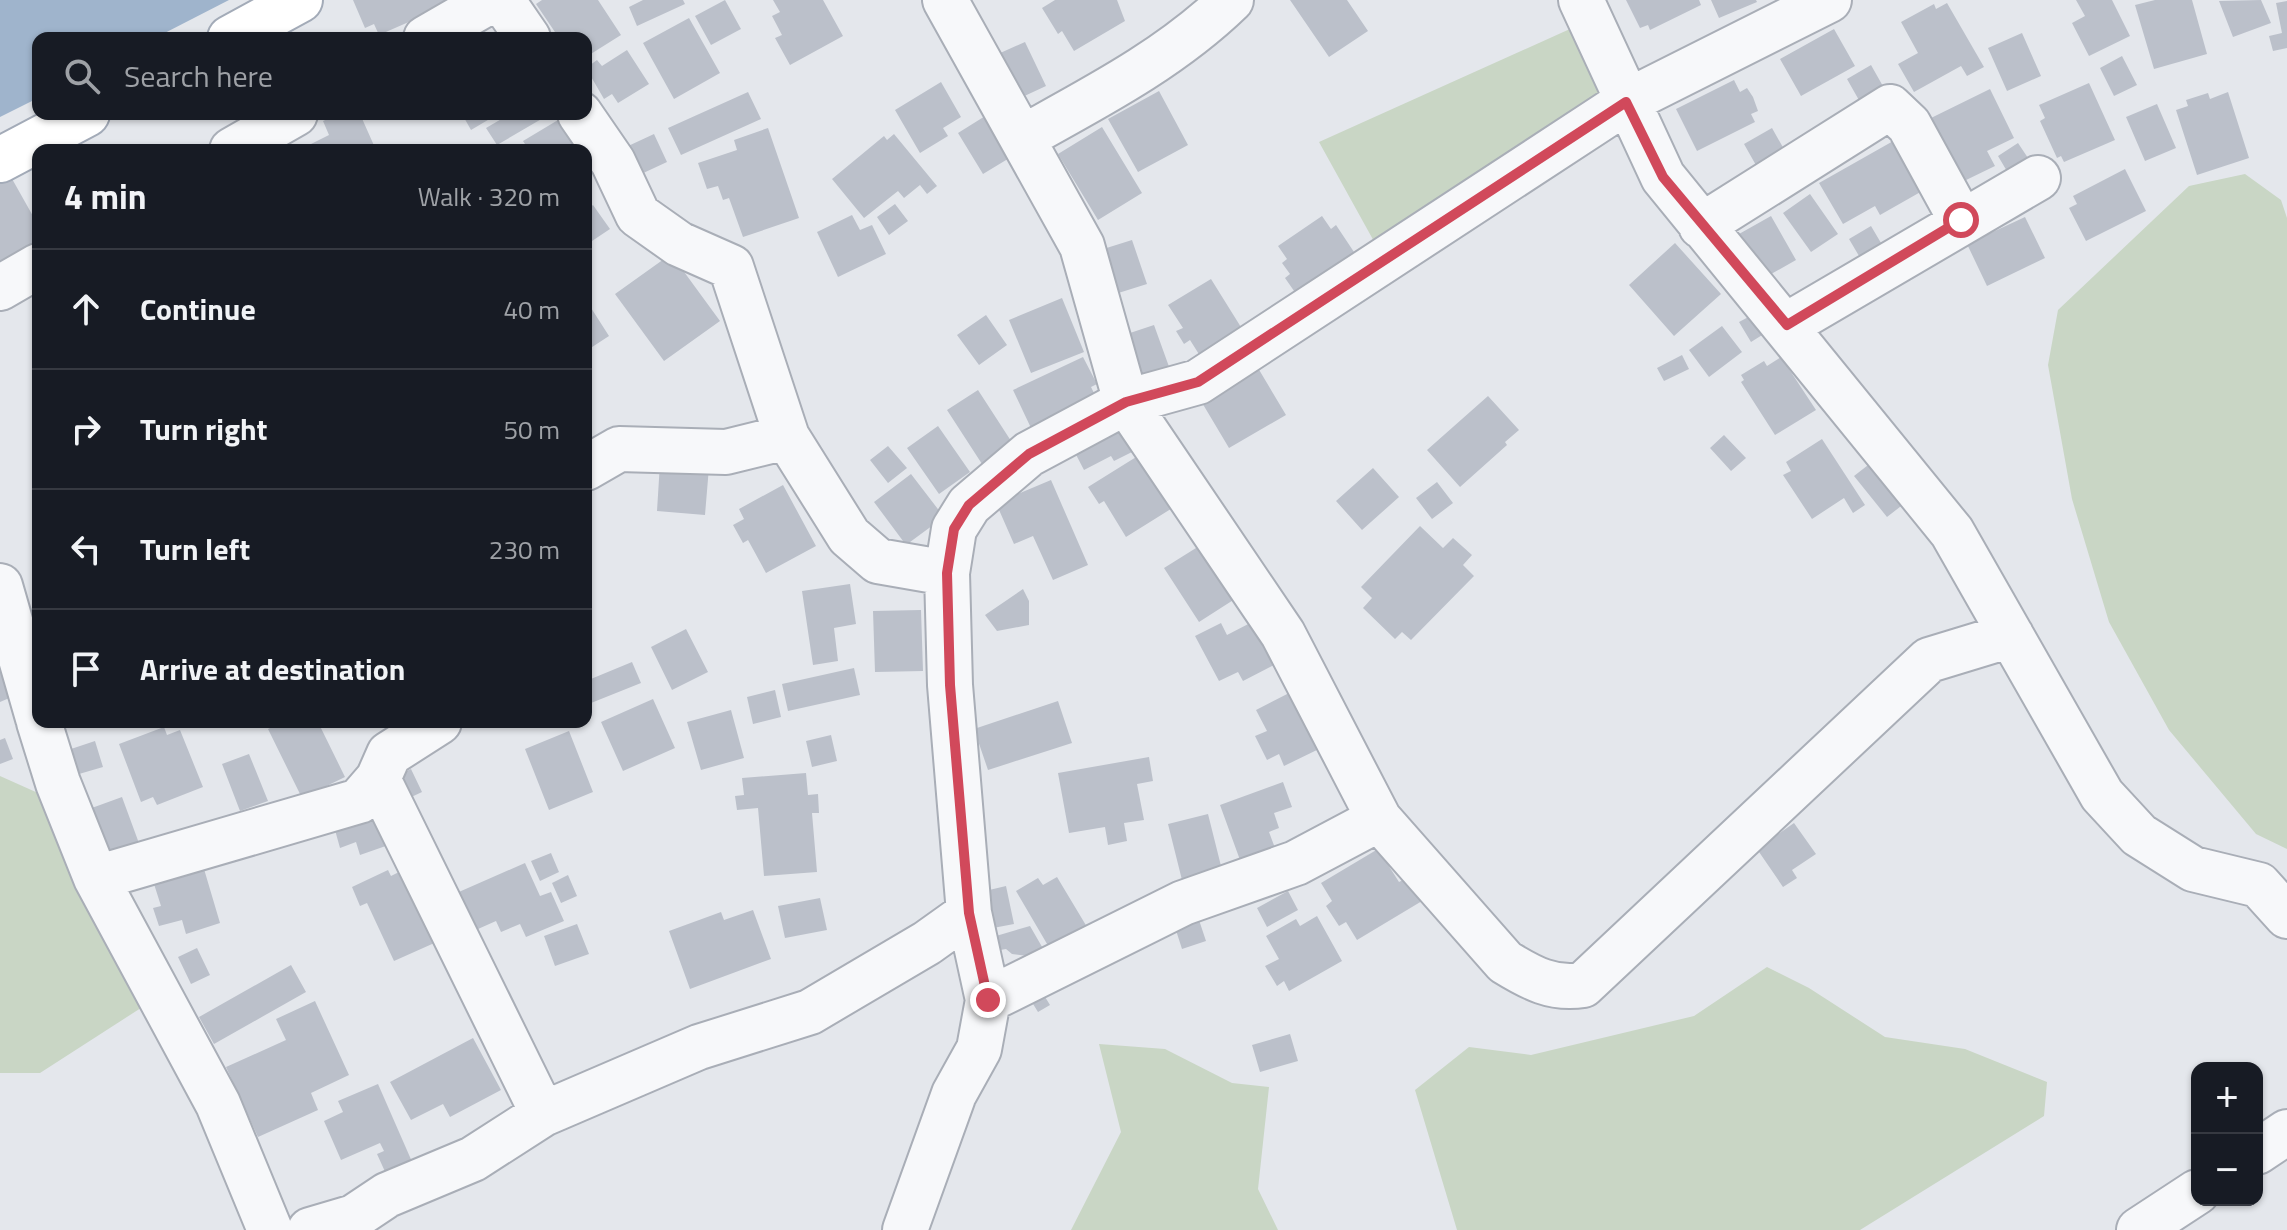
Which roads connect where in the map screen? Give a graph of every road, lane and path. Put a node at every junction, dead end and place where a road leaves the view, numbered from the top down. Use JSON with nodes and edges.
{"nodes":[{"id":1,"x":300,"y":0,"type":"edge"},
{"id":2,"x":492,"y":0,"type":"edge"},
{"id":3,"x":502,"y":0,"type":"edge"},
{"id":4,"x":945,"y":0,"type":"edge"},
{"id":5,"x":1231,"y":0,"type":"edge"},
{"id":6,"x":1581,"y":0,"type":"edge"},
{"id":7,"x":1829,"y":0,"type":"edge"},
{"id":8,"x":241,"y":32,"type":"edge"},
{"id":9,"x":436,"y":32,"type":"edge"},
{"id":10,"x":524,"y":32,"type":"edge"},
{"id":11,"x":1626,"y":102,"type":"junction"},
{"id":12,"x":76,"y":120,"type":"edge"},
{"id":13,"x":284,"y":120,"type":"edge"},
{"id":14,"x":584,"y":120,"type":"edge"},
{"id":15,"x":1022,"y":138,"type":"junction"},
{"id":16,"x":242,"y":144,"type":"edge"},
{"id":17,"x":0,"y":160,"type":"edge"},
{"id":18,"x":2038,"y":178,"type":"dead end"},
{"id":19,"x":1961,"y":220,"type":"junction"},
{"id":20,"x":1701,"y":226,"type":"junction"},
{"id":21,"x":32,"y":269,"type":"edge"},
{"id":22,"x":0,"y":288,"type":"edge"},
{"id":23,"x":1787,"y":325,"type":"junction"},
{"id":24,"x":1126,"y":402,"type":"junction"},
{"id":25,"x":787,"y":437,"type":"junction"},
{"id":26,"x":592,"y":465,"type":"edge"},
{"id":27,"x":947,"y":573,"type":"junction"},
{"id":28,"x":0,"y":586,"type":"edge"},
{"id":29,"x":2011,"y":635,"type":"junction"},
{"id":30,"x":32,"y":696,"type":"edge"},
{"id":31,"x":41,"y":728,"type":"edge"},
{"id":32,"x":430,"y":728,"type":"edge"},
{"id":33,"x":378,"y":779,"type":"junction"},
{"id":34,"x":1379,"y":819,"type":"junction"},
{"id":35,"x":96,"y":878,"type":"junction"},
{"id":36,"x":969,"y":913,"type":"junction"},
{"id":37,"x":2287,"y":916,"type":"edge"},
{"id":38,"x":988,"y":1000,"type":"junction"},
{"id":39,"x":543,"y":1114,"type":"junction"},
{"id":40,"x":2287,"y":1132,"type":"edge"},
{"id":41,"x":2263,"y":1148,"type":"edge"},
{"id":42,"x":2191,"y":1196,"type":"edge"},
{"id":43,"x":356,"y":1224,"type":"edge"},
{"id":44,"x":270,"y":1230,"type":"edge"},
{"id":45,"x":310,"y":1230,"type":"edge"},
{"id":46,"x":905,"y":1230,"type":"edge"},
{"id":47,"x":2139,"y":1230,"type":"edge"}],
"edges":[{"from":1,"to":8,"type":"main road"},
{"from":2,"to":9,"type":"street"},
{"from":3,"to":10,"type":"street"},
{"from":4,"to":15,"type":"street"},
{"from":5,"to":15,"type":"street"},
{"from":6,"to":11,"type":"street"},
{"from":7,"to":11,"type":"street"},
{"from":11,"to":20,"type":"street"},
{"from":11,"to":24,"type":"street"},
{"from":12,"to":17,"type":"main road"},
{"from":13,"to":16,"type":"street"},
{"from":14,"to":25,"type":"street"},
{"from":15,"to":24,"type":"street"},
{"from":18,"to":19,"type":"street"},
{"from":19,"to":20,"type":"street"},
{"from":19,"to":23,"type":"street"},
{"from":20,"to":23,"type":"street"},
{"from":21,"to":22,"type":"street"},
{"from":23,"to":29,"type":"street"},
{"from":24,"to":27,"type":"street"},
{"from":24,"to":34,"type":"street"},
{"from":25,"to":26,"type":"street"},
{"from":25,"to":27,"type":"street"},
{"from":27,"to":36,"type":"street"},
{"from":28,"to":30,"type":"street"},
{"from":29,"to":34,"type":"street"},
{"from":29,"to":37,"type":"street"},
{"from":31,"to":35,"type":"street"},
{"from":32,"to":33,"type":"street"},
{"from":33,"to":35,"type":"street"},
{"from":33,"to":39,"type":"street"},
{"from":34,"to":38,"type":"street"},
{"from":35,"to":44,"type":"street"},
{"from":36,"to":38,"type":"street"},
{"from":36,"to":39,"type":"street"},
{"from":38,"to":46,"type":"street"},
{"from":39,"to":43,"type":"street"},
{"from":40,"to":41,"type":"street"},
{"from":42,"to":47,"type":"street"},
{"from":43,"to":45,"type":"street"}]}
